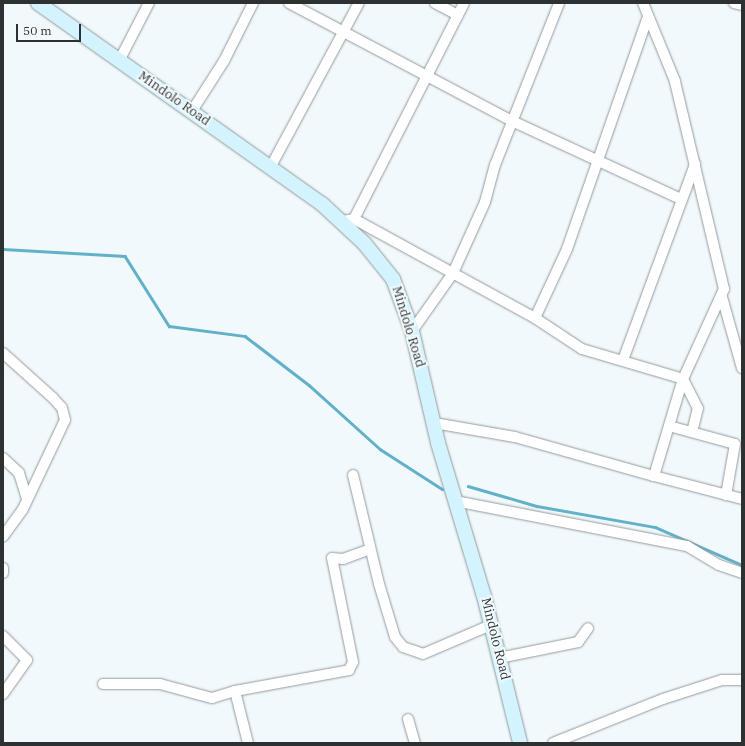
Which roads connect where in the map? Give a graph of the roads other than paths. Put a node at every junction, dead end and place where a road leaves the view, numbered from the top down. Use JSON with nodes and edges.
{"nodes":[{"id":1,"x":149,"y":3,"type":"edge"},
{"id":2,"x":253,"y":3,"type":"edge"},
{"id":3,"x":289,"y":3,"type":"edge"},
{"id":4,"x":359,"y":3,"type":"edge"},
{"id":5,"x":435,"y":3,"type":"edge"},
{"id":6,"x":464,"y":3,"type":"edge"},
{"id":7,"x":559,"y":3,"type":"edge"},
{"id":8,"x":643,"y":3,"type":"edge"},
{"id":9,"x":734,"y":3,"type":"edge"},
{"id":10,"x":41,"y":4,"type":"edge"},
{"id":11,"x":742,"y":5,"type":"edge"},
{"id":12,"x":458,"y":15,"type":"junction"},
{"id":13,"x":647,"y":18,"type":"junction"},
{"id":14,"x":342,"y":32,"type":"junction"},
{"id":15,"x":119,"y":61,"type":"junction"},
{"id":16,"x":426,"y":75,"type":"junction"},
{"id":17,"x":192,"y":111,"type":"junction"},
{"id":18,"x":512,"y":120,"type":"junction"},
{"id":19,"x":597,"y":162,"type":"junction"},
{"id":20,"x":695,"y":164,"type":"junction"},
{"id":21,"x":270,"y":168,"type":"junction"},
{"id":22,"x":682,"y":200,"type":"junction"},
{"id":23,"x":348,"y":220,"type":"junction"},
{"id":24,"x":454,"y":273,"type":"junction"},
{"id":25,"x":722,"y":297,"type":"junction"},
{"id":26,"x":535,"y":318,"type":"junction"},
{"id":27,"x":412,"y":331,"type":"junction"},
{"id":28,"x":3,"y":352,"type":"edge"},
{"id":29,"x":623,"y":360,"type":"junction"},
{"id":30,"x":742,"y":368,"type":"edge"},
{"id":31,"x":684,"y":379,"type":"junction"},
{"id":32,"x":434,"y":423,"type":"junction"},
{"id":33,"x":669,"y":426,"type":"junction"},
{"id":34,"x":692,"y":432,"type":"junction"},
{"id":35,"x":3,"y":458,"type":"edge"},
{"id":36,"x":353,"y":475,"type":"dead end"},
{"id":37,"x":654,"y":476,"type":"junction"},
{"id":38,"x":726,"y":495,"type":"junction"},
{"id":39,"x":27,"y":499,"type":"junction"},
{"id":40,"x":742,"y":499,"type":"edge"},
{"id":41,"x":455,"y":501,"type":"junction"},
{"id":42,"x":3,"y":537,"type":"edge"},
{"id":43,"x":370,"y":550,"type":"junction"},
{"id":44,"x":3,"y":568,"type":"edge"},
{"id":45,"x":3,"y":573,"type":"edge"},
{"id":46,"x":742,"y":573,"type":"edge"},
{"id":47,"x":491,"y":625,"type":"junction"},
{"id":48,"x":588,"y":628,"type":"dead end"},
{"id":49,"x":3,"y":636,"type":"edge"},
{"id":50,"x":499,"y":658,"type":"junction"},
{"id":51,"x":742,"y":680,"type":"edge"},
{"id":52,"x":103,"y":684,"type":"dead end"},
{"id":53,"x":235,"y":691,"type":"junction"},
{"id":54,"x":3,"y":694,"type":"edge"},
{"id":55,"x":408,"y":719,"type":"dead end"},
{"id":56,"x":248,"y":743,"type":"edge"},
{"id":57,"x":414,"y":743,"type":"edge"},
{"id":58,"x":520,"y":743,"type":"edge"},
{"id":59,"x":553,"y":743,"type":"edge"}],
"edges":[{"from":1,"to":15,"type":"street"},
{"from":2,"to":17,"type":"street"},
{"from":3,"to":14,"type":"street"},
{"from":4,"to":14,"type":"street"},
{"from":5,"to":12,"type":"street"},
{"from":6,"to":12,"type":"street"},
{"from":7,"to":18,"type":"street"},
{"from":8,"to":13,"type":"street"},
{"from":9,"to":11,"type":"street"},
{"from":10,"to":15,"type":"street","name":"Mindolo Road"},
{"from":12,"to":16,"type":"street"},
{"from":13,"to":19,"type":"street"},
{"from":13,"to":20,"type":"street"},
{"from":14,"to":16,"type":"street"},
{"from":14,"to":21,"type":"street"},
{"from":15,"to":17,"type":"street","name":"Mindolo Road"},
{"from":16,"to":18,"type":"street"},
{"from":16,"to":23,"type":"street"},
{"from":17,"to":21,"type":"street","name":"Mindolo Road"},
{"from":18,"to":19,"type":"street"},
{"from":18,"to":24,"type":"street"},
{"from":19,"to":22,"type":"street"},
{"from":19,"to":26,"type":"street"},
{"from":20,"to":22,"type":"street"},
{"from":20,"to":25,"type":"street"},
{"from":21,"to":23,"type":"street","name":"Mindolo Road"},
{"from":22,"to":29,"type":"street"},
{"from":23,"to":24,"type":"street"},
{"from":23,"to":27,"type":"street","name":"Mindolo Road"},
{"from":24,"to":26,"type":"street"},
{"from":24,"to":27,"type":"street"},
{"from":25,"to":30,"type":"street"},
{"from":25,"to":31,"type":"street"},
{"from":26,"to":29,"type":"street"},
{"from":27,"to":32,"type":"street","name":"Mindolo Road"},
{"from":28,"to":39,"type":"street"},
{"from":29,"to":31,"type":"street"},
{"from":31,"to":33,"type":"street"},
{"from":31,"to":34,"type":"street"},
{"from":32,"to":37,"type":"street"},
{"from":32,"to":41,"type":"street","name":"Mindolo Road"},
{"from":33,"to":34,"type":"street"},
{"from":33,"to":37,"type":"street"},
{"from":34,"to":38,"type":"street"},
{"from":35,"to":39,"type":"street"},
{"from":36,"to":43,"type":"street"},
{"from":37,"to":38,"type":"street"},
{"from":38,"to":40,"type":"street"},
{"from":39,"to":42,"type":"street"},
{"from":41,"to":46,"type":"street"},
{"from":41,"to":47,"type":"street","name":"Mindolo Road"},
{"from":43,"to":47,"type":"street"},
{"from":43,"to":53,"type":"street"},
{"from":44,"to":45,"type":"street"},
{"from":47,"to":50,"type":"street","name":"Mindolo Road"},
{"from":48,"to":50,"type":"street"},
{"from":49,"to":54,"type":"street"},
{"from":50,"to":58,"type":"street","name":"Mindolo Road"},
{"from":51,"to":59,"type":"street"},
{"from":52,"to":53,"type":"street"},
{"from":53,"to":56,"type":"street"},
{"from":55,"to":57,"type":"street"}]}
